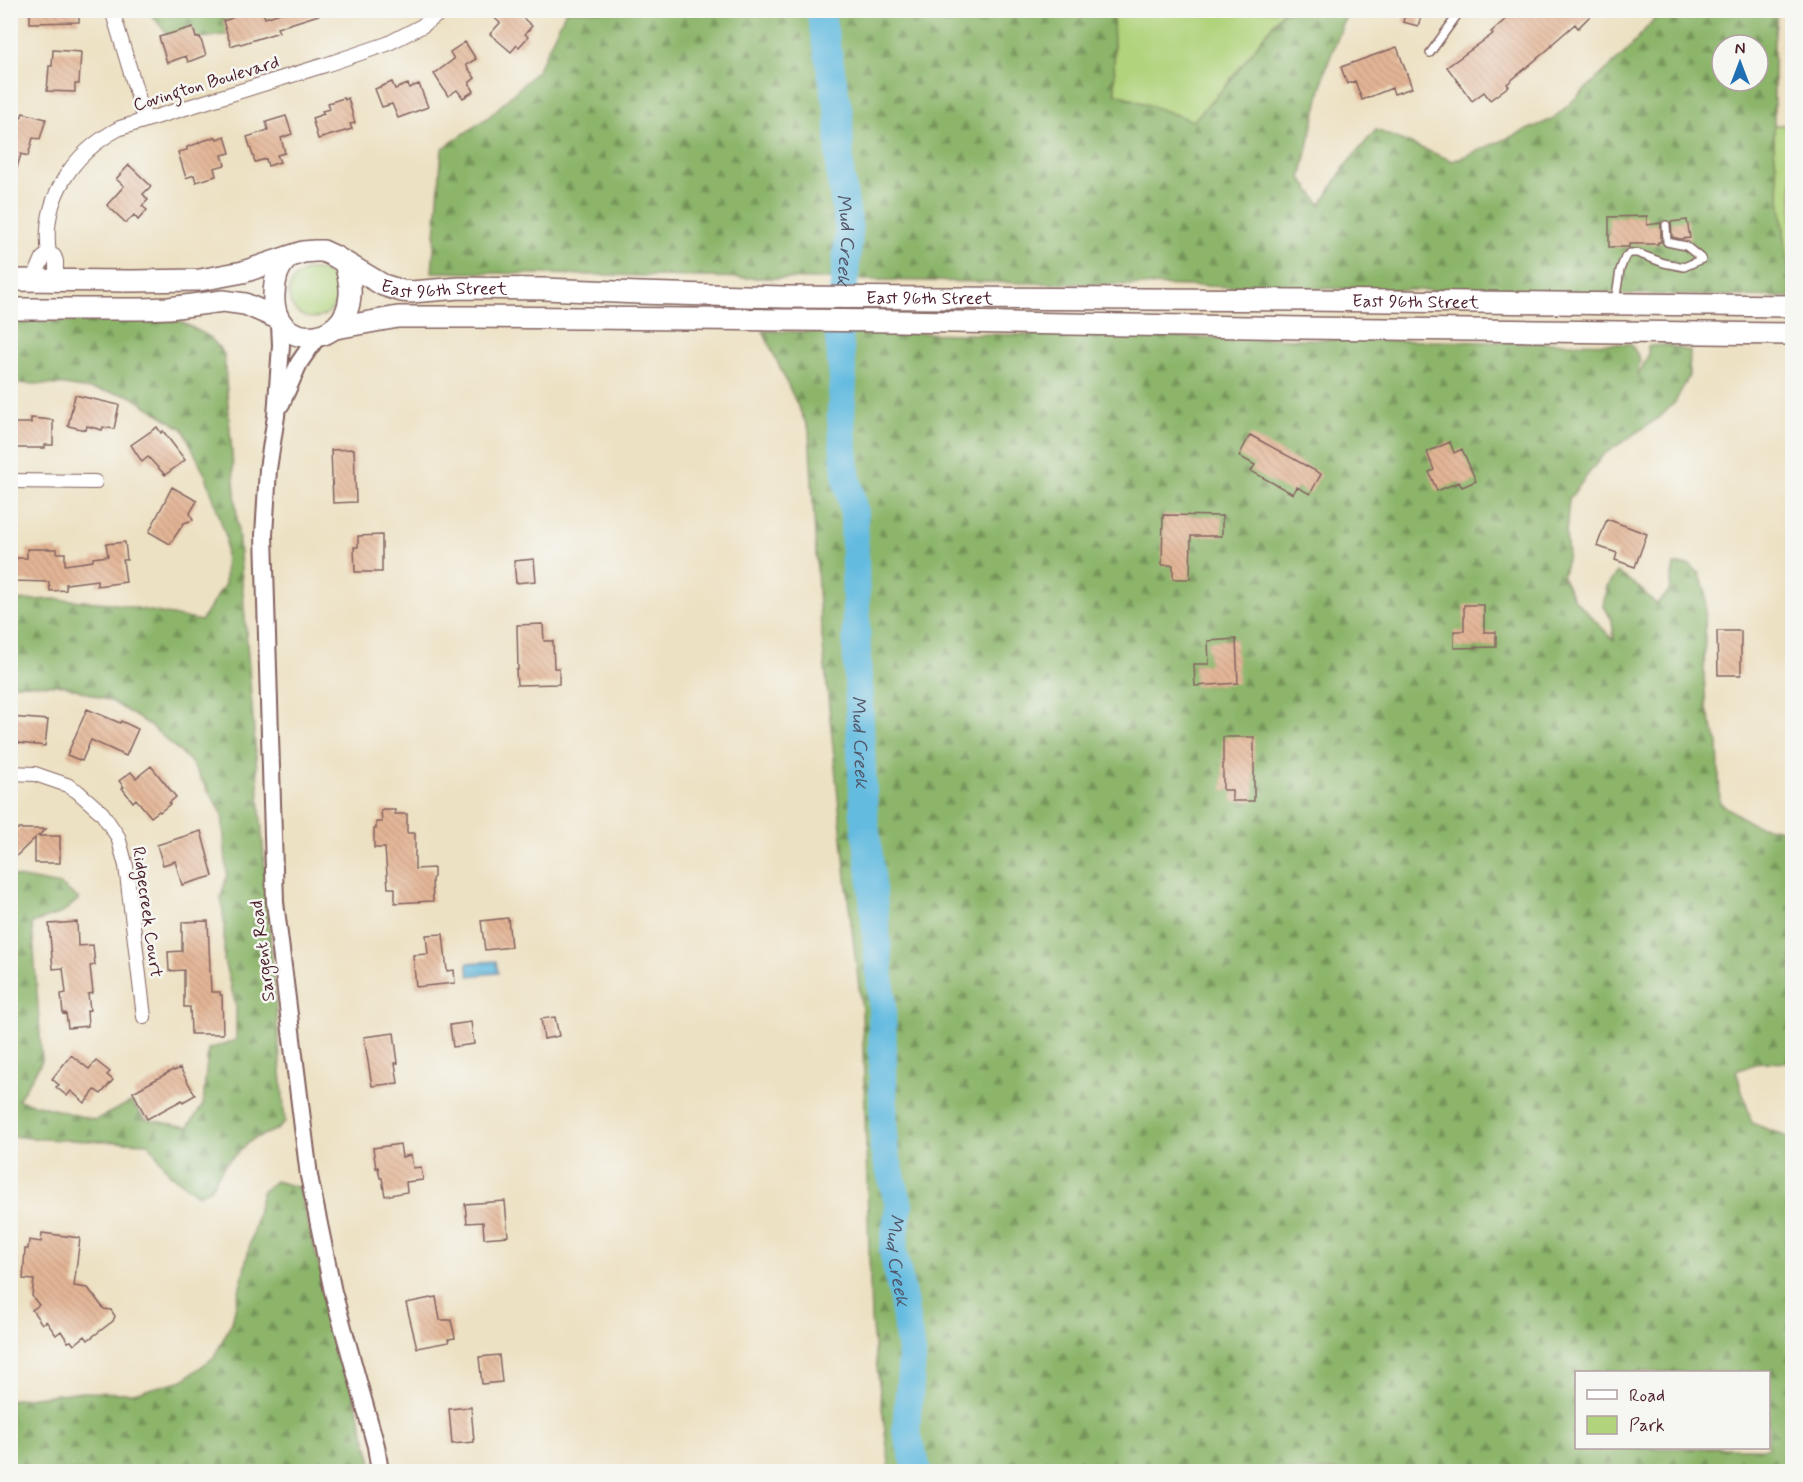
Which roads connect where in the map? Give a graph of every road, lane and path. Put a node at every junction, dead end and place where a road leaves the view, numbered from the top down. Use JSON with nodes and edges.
{"nodes":[{"id":1,"x":112,"y":10,"type":"edge"},
{"id":2,"x":444,"y":10,"type":"edge"},
{"id":3,"x":1461,"y":10,"type":"edge"},
{"id":4,"x":1430,"y":53,"type":"dead end"},
{"id":5,"x":145,"y":120,"type":"junction"},
{"id":6,"x":1666,"y":225,"type":"dead end"},
{"id":7,"x":49,"y":254,"type":"junction"},
{"id":8,"x":289,"y":257,"type":"junction"},
{"id":9,"x":345,"y":264,"type":"junction"},
{"id":10,"x":20,"y":280,"type":"edge"},
{"id":11,"x":56,"y":280,"type":"junction"},
{"id":12,"x":10,"y":297,"type":"edge"},
{"id":13,"x":1615,"y":304,"type":"junction"},
{"id":14,"x":1792,"y":306,"type":"edge"},
{"id":15,"x":10,"y":309,"type":"edge"},
{"id":16,"x":279,"y":321,"type":"junction"},
{"id":17,"x":326,"y":332,"type":"junction"},
{"id":18,"x":1792,"y":334,"type":"edge"},
{"id":19,"x":276,"y":416,"type":"junction"},
{"id":20,"x":10,"y":481,"type":"edge"},
{"id":21,"x":95,"y":482,"type":"dead end"},
{"id":22,"x":10,"y":773,"type":"edge"},
{"id":23,"x":144,"y":1017,"type":"dead end"},
{"id":24,"x":380,"y":1472,"type":"edge"}],
"edges":[{"from":1,"to":5,"type":"street"},
{"from":2,"to":5,"type":"street","name":"Covington Boulevard"},
{"from":3,"to":4,"type":"lane"},
{"from":5,"to":7,"type":"street","name":"Covington Boulevard"},
{"from":6,"to":13,"type":"lane"},
{"from":7,"to":10,"type":"street"},
{"from":7,"to":11,"type":"street","name":"Covington Boulevard"},
{"from":8,"to":9,"type":"main road","name":"East 96th Street"},
{"from":8,"to":11,"type":"main road","name":"East 96th Street"},
{"from":8,"to":16,"type":"main road"},
{"from":9,"to":13,"type":"main road","name":"East 96th Street"},
{"from":9,"to":17,"type":"main road"},
{"from":10,"to":11,"type":"main road","name":"East 96th Street"},
{"from":11,"to":12,"type":"main road"},
{"from":13,"to":14,"type":"main road","name":"East 96th Street"},
{"from":15,"to":16,"type":"main road","name":"East 96th Street"},
{"from":16,"to":17,"type":"main road","name":"East 96th Street"},
{"from":16,"to":19,"type":"street","name":"Sargent Road"},
{"from":17,"to":18,"type":"main road","name":"East 96th Street"},
{"from":17,"to":19,"type":"street","name":"Sargent Road"},
{"from":19,"to":24,"type":"street","name":"Sargent Road"},
{"from":20,"to":21,"type":"street"},
{"from":22,"to":23,"type":"street","name":"Ridgecreek Court"}]}
